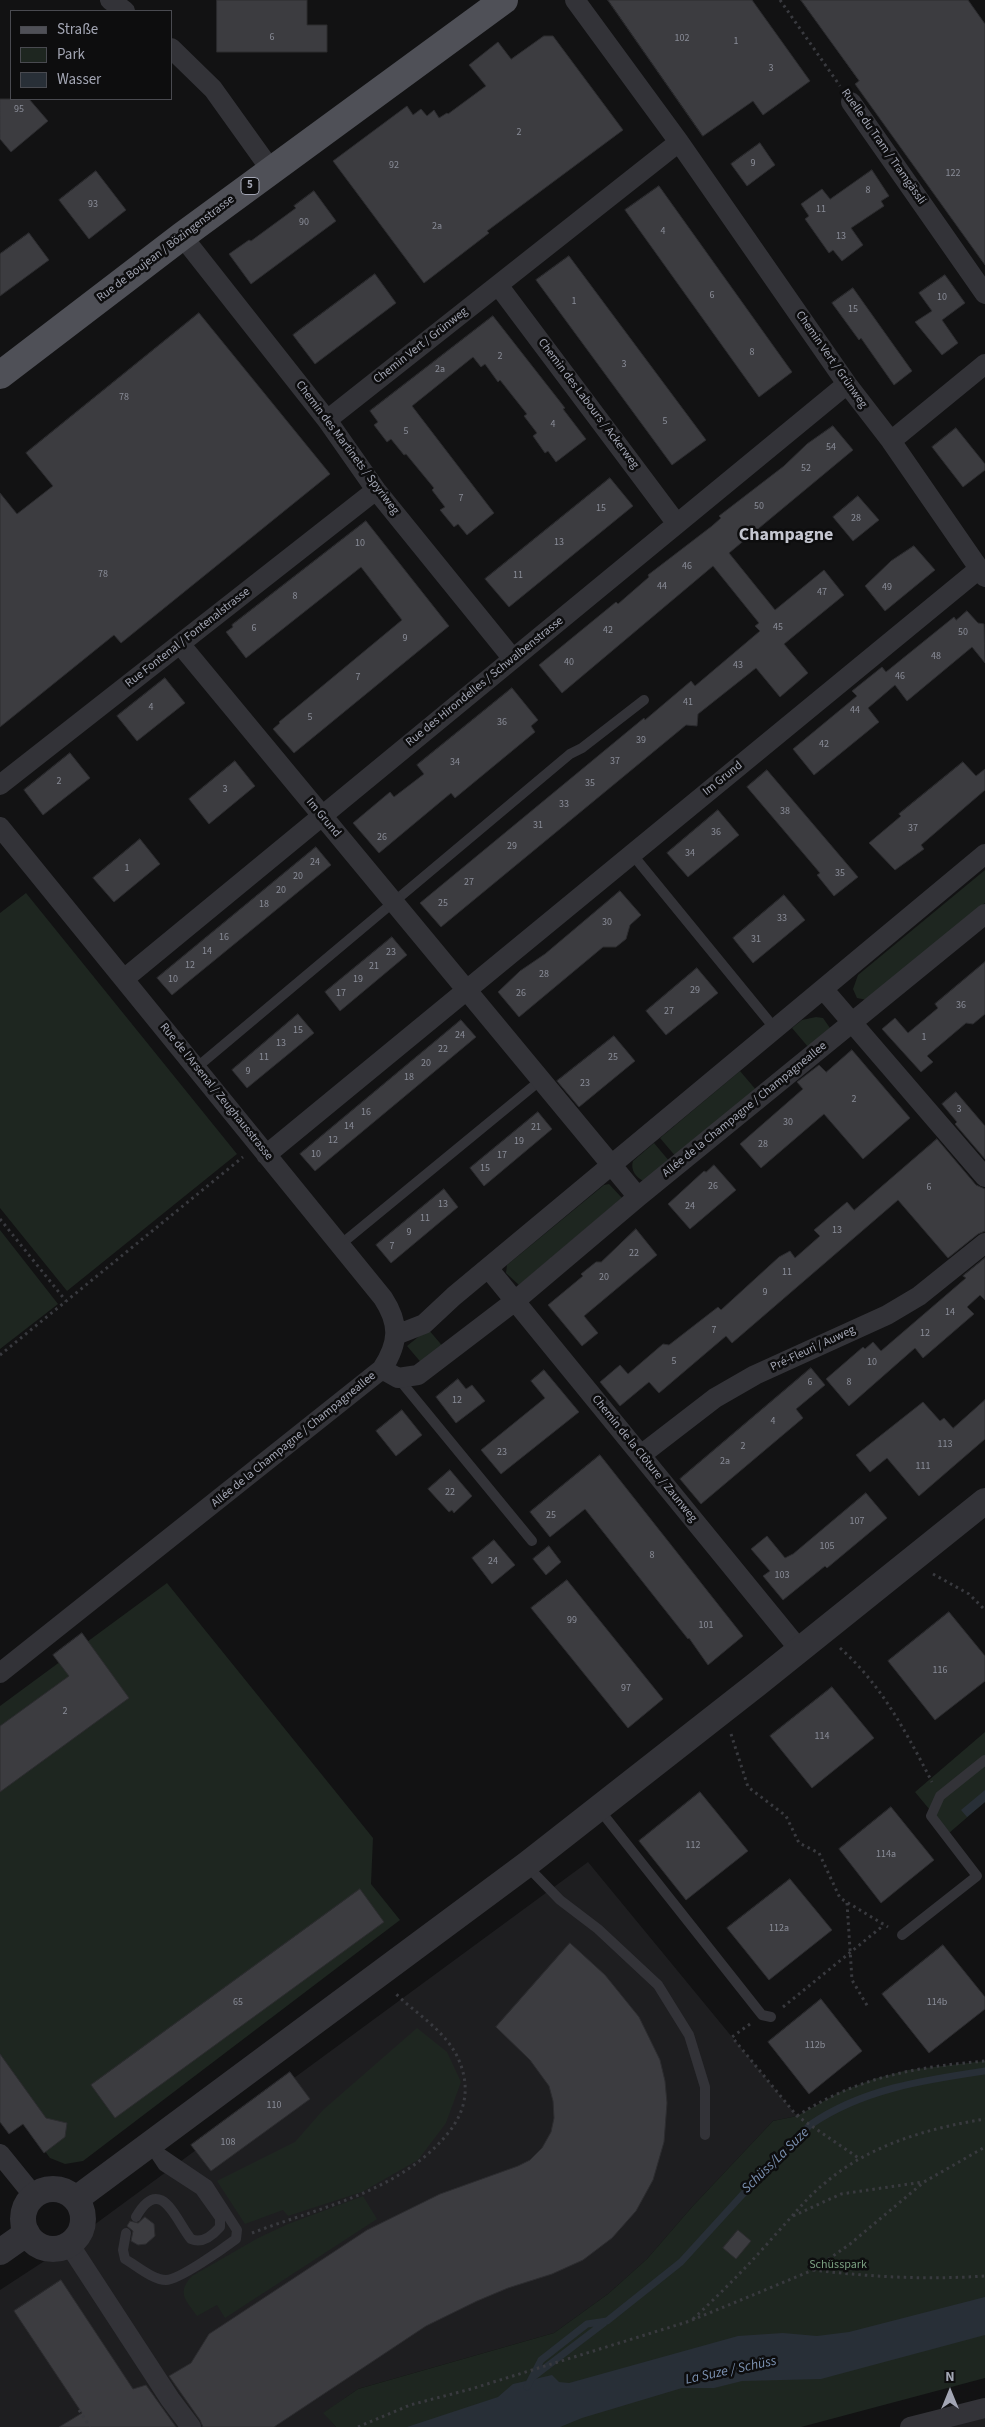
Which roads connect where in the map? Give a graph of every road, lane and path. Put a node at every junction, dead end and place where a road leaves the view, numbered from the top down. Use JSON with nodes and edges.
{"nodes":[{"id":1,"x":110,"y":0,"type":"edge"},
{"id":2,"x":504,"y":0,"type":"edge"},
{"id":3,"x":575,"y":0,"type":"edge"},
{"id":4,"x":780,"y":0,"type":"edge"},
{"id":5,"x":124,"y":10,"type":"edge"},
{"id":6,"x":172,"y":49,"type":"edge"},
{"id":7,"x":851,"y":102,"type":"joint"},
{"id":8,"x":679,"y":142,"type":"junction"},
{"id":9,"x":271,"y":170,"type":"junction"},
{"id":10,"x":182,"y":236,"type":"junction"},
{"id":11,"x":498,"y":285,"type":"junction"},
{"id":12,"x":985,"y":294,"type":"edge"},
{"id":13,"x":985,"y":364,"type":"edge"},
{"id":14,"x":0,"y":375,"type":"edge"},
{"id":15,"x":847,"y":384,"type":"junction"},
{"id":16,"x":327,"y":420,"type":"junction"},
{"id":17,"x":891,"y":441,"type":"junction"},
{"id":18,"x":376,"y":490,"type":"junction"},
{"id":19,"x":677,"y":524,"type":"junction"},
{"id":20,"x":982,"y":573,"type":"edge"},
{"id":21,"x":180,"y":644,"type":"junction"},
{"id":22,"x":513,"y":659,"type":"junction"},
{"id":23,"x":644,"y":700,"type":"dead end"},
{"id":24,"x":0,"y":786,"type":"edge"},
{"id":25,"x":322,"y":817,"type":"junction"},
{"id":26,"x":0,"y":827,"type":"edge"},
{"id":27,"x":632,"y":854,"type":"junction"},
{"id":28,"x":985,"y":854,"type":"edge"},
{"id":29,"x":394,"y":903,"type":"junction"},
{"id":30,"x":985,"y":914,"type":"edge"},
{"id":31,"x":124,"y":980,"type":"junction"},
{"id":32,"x":467,"y":990,"type":"junction"},
{"id":33,"x":824,"y":990,"type":"junction"},
{"id":34,"x":852,"y":1024,"type":"junction"},
{"id":35,"x":776,"y":1030,"type":"junction"},
{"id":36,"x":196,"y":1068,"type":"junction"},
{"id":37,"x":542,"y":1079,"type":"junction"},
{"id":38,"x":257,"y":1154,"type":"junction"},
{"id":39,"x":614,"y":1165,"type":"junction"},
{"id":40,"x":985,"y":1177,"type":"edge"},
{"id":41,"x":638,"y":1197,"type":"junction"},
{"id":42,"x":0,"y":1219,"type":"edge"},
{"id":43,"x":985,"y":1243,"type":"edge"},
{"id":44,"x":340,"y":1245,"type":"junction"},
{"id":45,"x":488,"y":1268,"type":"junction"},
{"id":46,"x":66,"y":1301,"type":"junction"},
{"id":47,"x":515,"y":1301,"type":"junction"},
{"id":48,"x":396,"y":1335,"type":"junction"},
{"id":49,"x":0,"y":1355,"type":"edge"},
{"id":50,"x":390,"y":1373,"type":"junction"},
{"id":51,"x":641,"y":1455,"type":"junction"},
{"id":52,"x":985,"y":1501,"type":"edge"},
{"id":53,"x":532,"y":1541,"type":"dead end"},
{"id":54,"x":932,"y":1574,"type":"dead end"},
{"id":55,"x":985,"y":1610,"type":"edge"},
{"id":56,"x":840,"y":1648,"type":"dead end"},
{"id":57,"x":799,"y":1650,"type":"junction"},
{"id":58,"x":0,"y":1673,"type":"edge"},
{"id":59,"x":730,"y":1734,"type":"dead end"},
{"id":60,"x":985,"y":1760,"type":"edge"},
{"id":61,"x":940,"y":1796,"type":"junction"},
{"id":62,"x":599,"y":1808,"type":"junction"},
{"id":63,"x":526,"y":1865,"type":"junction"},
{"id":64,"x":847,"y":1902,"type":"junction"},
{"id":65,"x":884,"y":1925,"type":"junction"},
{"id":66,"x":902,"y":1935,"type":"joint"},
{"id":67,"x":850,"y":1952,"type":"junction"},
{"id":68,"x":394,"y":1992,"type":"dead end"},
{"id":69,"x":868,"y":2007,"type":"dead end"},
{"id":70,"x":766,"y":2016,"type":"junction"},
{"id":71,"x":985,"y":2061,"type":"edge"},
{"id":72,"x":797,"y":2116,"type":"junction"},
{"id":73,"x":985,"y":2119,"type":"edge"},
{"id":74,"x":705,"y":2135,"type":"dead end"},
{"id":75,"x":148,"y":2144,"type":"junction"},
{"id":76,"x":985,"y":2147,"type":"edge"},
{"id":77,"x":0,"y":2154,"type":"edge"},
{"id":78,"x":860,"y":2159,"type":"junction"},
{"id":79,"x":924,"y":2182,"type":"junction"},
{"id":80,"x":34,"y":2196,"type":"junction"},
{"id":81,"x":76,"y":2199,"type":"junction"},
{"id":82,"x":136,"y":2217,"type":"dead end"},
{"id":83,"x":791,"y":2217,"type":"junction"},
{"id":84,"x":27,"y":2233,"type":"junction"},
{"id":85,"x":126,"y":2233,"type":"dead end"},
{"id":86,"x":236,"y":2235,"type":"junction"},
{"id":87,"x":69,"y":2244,"type":"junction"},
{"id":88,"x":0,"y":2252,"type":"edge"},
{"id":89,"x":812,"y":2270,"type":"junction"},
{"id":90,"x":985,"y":2276,"type":"edge"},
{"id":91,"x":690,"y":2321,"type":"junction"},
{"id":92,"x":985,"y":2408,"type":"edge"},
{"id":93,"x":78,"y":2410,"type":"dead end"},
{"id":94,"x":90,"y":2427,"type":"edge"},
{"id":95,"x":191,"y":2427,"type":"edge"},
{"id":96,"x":358,"y":2427,"type":"edge"},
{"id":97,"x":910,"y":2427,"type":"edge"}],
"edges":[{"from":1,"to":5,"type":"street"},
{"from":2,"to":9,"type":"main road","name":"Rue de Boujean / Bözingenstrasse","number":"5"},
{"from":3,"to":8,"type":"street","name":"Chemin Vert / Grünweg"},
{"from":4,"to":7,"type":"path","name":"Ruelle du Tram / Tramgässli"},
{"from":6,"to":9,"type":"street"},
{"from":7,"to":12,"type":"street","name":"Ruelle du Tram / Tramgässli"},
{"from":8,"to":11,"type":"street","name":"Chemin Vert / Grünweg"},
{"from":8,"to":15,"type":"street","name":"Chemin Vert / Grünweg"},
{"from":9,"to":10,"type":"main road","name":"Rue de Boujean / Bözingenstrasse","number":"5"},
{"from":10,"to":14,"type":"main road","name":"Rue de Boujean / Bözingenstrasse","number":"5"},
{"from":10,"to":16,"type":"street","name":"Chemin des Martinets / Spyriweg"},
{"from":11,"to":16,"type":"street","name":"Chemin Vert / Grünweg"},
{"from":11,"to":19,"type":"street","name":"Chemin des Labours / Ackerweg"},
{"from":13,"to":17,"type":"street"},
{"from":15,"to":17,"type":"street","name":"Chemin Vert / Grünweg"},
{"from":15,"to":19,"type":"street","name":"Rue des Hirondelles / Schwalbenstrasse"},
{"from":16,"to":18,"type":"street","name":"Chemin des Martinets / Spyriweg"},
{"from":17,"to":20,"type":"street","name":"Chemin Vert / Grünweg"},
{"from":18,"to":21,"type":"street","name":"Rue Fontenal / Fontenalstrasse"},
{"from":18,"to":22,"type":"street","name":"Chemin des Martinets / Spyriweg"},
{"from":19,"to":22,"type":"street","name":"Rue des Hirondelles / Schwalbenstrasse"},
{"from":20,"to":27,"type":"street","name":"Im Grund"},
{"from":21,"to":24,"type":"street","name":"Rue Fontenal / Fontenalstrasse"},
{"from":21,"to":25,"type":"street","name":"Im Grund"},
{"from":22,"to":25,"type":"street","name":"Rue des Hirondelles / Schwalbenstrasse"},
{"from":23,"to":29,"type":"lane"},
{"from":25,"to":29,"type":"street","name":"Im Grund"},
{"from":25,"to":31,"type":"street","name":"Rue des Hirondelles / Schwalbenstrasse"},
{"from":26,"to":31,"type":"street","name":"Rue de l'Arsenal / Zeughausstrasse"},
{"from":27,"to":32,"type":"street","name":"Im Grund"},
{"from":27,"to":35,"type":"lane"},
{"from":28,"to":33,"type":"street"},
{"from":29,"to":32,"type":"street","name":"Im Grund"},
{"from":29,"to":36,"type":"lane"},
{"from":30,"to":34,"type":"street","name":"Allée de la Champagne / Champagneallee"},
{"from":31,"to":36,"type":"street","name":"Rue de l'Arsenal / Zeughausstrasse"},
{"from":32,"to":37,"type":"street","name":"Im Grund"},
{"from":32,"to":38,"type":"street","name":"Im Grund"},
{"from":33,"to":34,"type":"street"},
{"from":33,"to":35,"type":"street"},
{"from":34,"to":40,"type":"street"},
{"from":34,"to":41,"type":"street","name":"Allée de la Champagne / Champagneallee"},
{"from":35,"to":39,"type":"street"},
{"from":36,"to":38,"type":"street","name":"Rue de l'Arsenal / Zeughausstrasse"},
{"from":37,"to":39,"type":"street","name":"Im Grund"},
{"from":37,"to":44,"type":"lane"},
{"from":38,"to":44,"type":"street","name":"Rue de l'Arsenal / Zeughausstrasse"},
{"from":38,"to":46,"type":"path"},
{"from":39,"to":41,"type":"street"},
{"from":39,"to":45,"type":"street"},
{"from":41,"to":47,"type":"street","name":"Allée de la Champagne / Champagneallee"},
{"from":42,"to":46,"type":"path"},
{"from":43,"to":51,"type":"street","name":"Pré-Fleuri / Auweg"},
{"from":44,"to":48,"type":"street","name":"Rue de l'Arsenal / Zeughausstrasse"},
{"from":45,"to":47,"type":"street","name":"Chemin de la Clôture / Zaunweg"},
{"from":45,"to":48,"type":"street"},
{"from":46,"to":49,"type":"path"},
{"from":47,"to":50,"type":"street","name":"Allée de la Champagne / Champagneallee"},
{"from":47,"to":51,"type":"street","name":"Chemin de la Clôture / Zaunweg"},
{"from":48,"to":50,"type":"street","name":"Rue de l'Arsenal / Zeughausstrasse"},
{"from":50,"to":53,"type":"lane"},
{"from":50,"to":58,"type":"street","name":"Allée de la Champagne / Champagneallee"},
{"from":51,"to":57,"type":"street","name":"Chemin de la Clôture / Zaunweg"},
{"from":52,"to":57,"type":"street"},
{"from":54,"to":55,"type":"path"},
{"from":56,"to":61,"type":"path"},
{"from":57,"to":62,"type":"street"},
{"from":59,"to":64,"type":"path"},
{"from":60,"to":61,"type":"lane"},
{"from":61,"to":66,"type":"lane"},
{"from":62,"to":63,"type":"street"},
{"from":62,"to":70,"type":"lane"},
{"from":63,"to":74,"type":"lane"},
{"from":63,"to":75,"type":"street"},
{"from":64,"to":65,"type":"path"},
{"from":64,"to":67,"type":"path"},
{"from":65,"to":66,"type":"path"},
{"from":65,"to":67,"type":"path"},
{"from":67,"to":69,"type":"path"},
{"from":67,"to":70,"type":"path"},
{"from":68,"to":86,"type":"path"},
{"from":70,"to":72,"type":"path"},
{"from":71,"to":72,"type":"path"},
{"from":72,"to":78,"type":"path"},
{"from":73,"to":78,"type":"path"},
{"from":75,"to":81,"type":"street"},
{"from":75,"to":82,"type":"lane"},
{"from":75,"to":86,"type":"lane"},
{"from":76,"to":79,"type":"path"},
{"from":77,"to":80,"type":"street"},
{"from":78,"to":83,"type":"path"},
{"from":79,"to":83,"type":"path"},
{"from":79,"to":89,"type":"path"},
{"from":80,"to":81,"type":"street"},
{"from":80,"to":84,"type":"street"},
{"from":81,"to":87,"type":"street"},
{"from":83,"to":91,"type":"path"},
{"from":84,"to":87,"type":"street"},
{"from":84,"to":88,"type":"street"},
{"from":85,"to":86,"type":"lane"},
{"from":87,"to":95,"type":"street"},
{"from":89,"to":90,"type":"path"},
{"from":89,"to":91,"type":"path"},
{"from":91,"to":96,"type":"path"},
{"from":92,"to":97,"type":"street"},
{"from":93,"to":94,"type":"path"}]}
